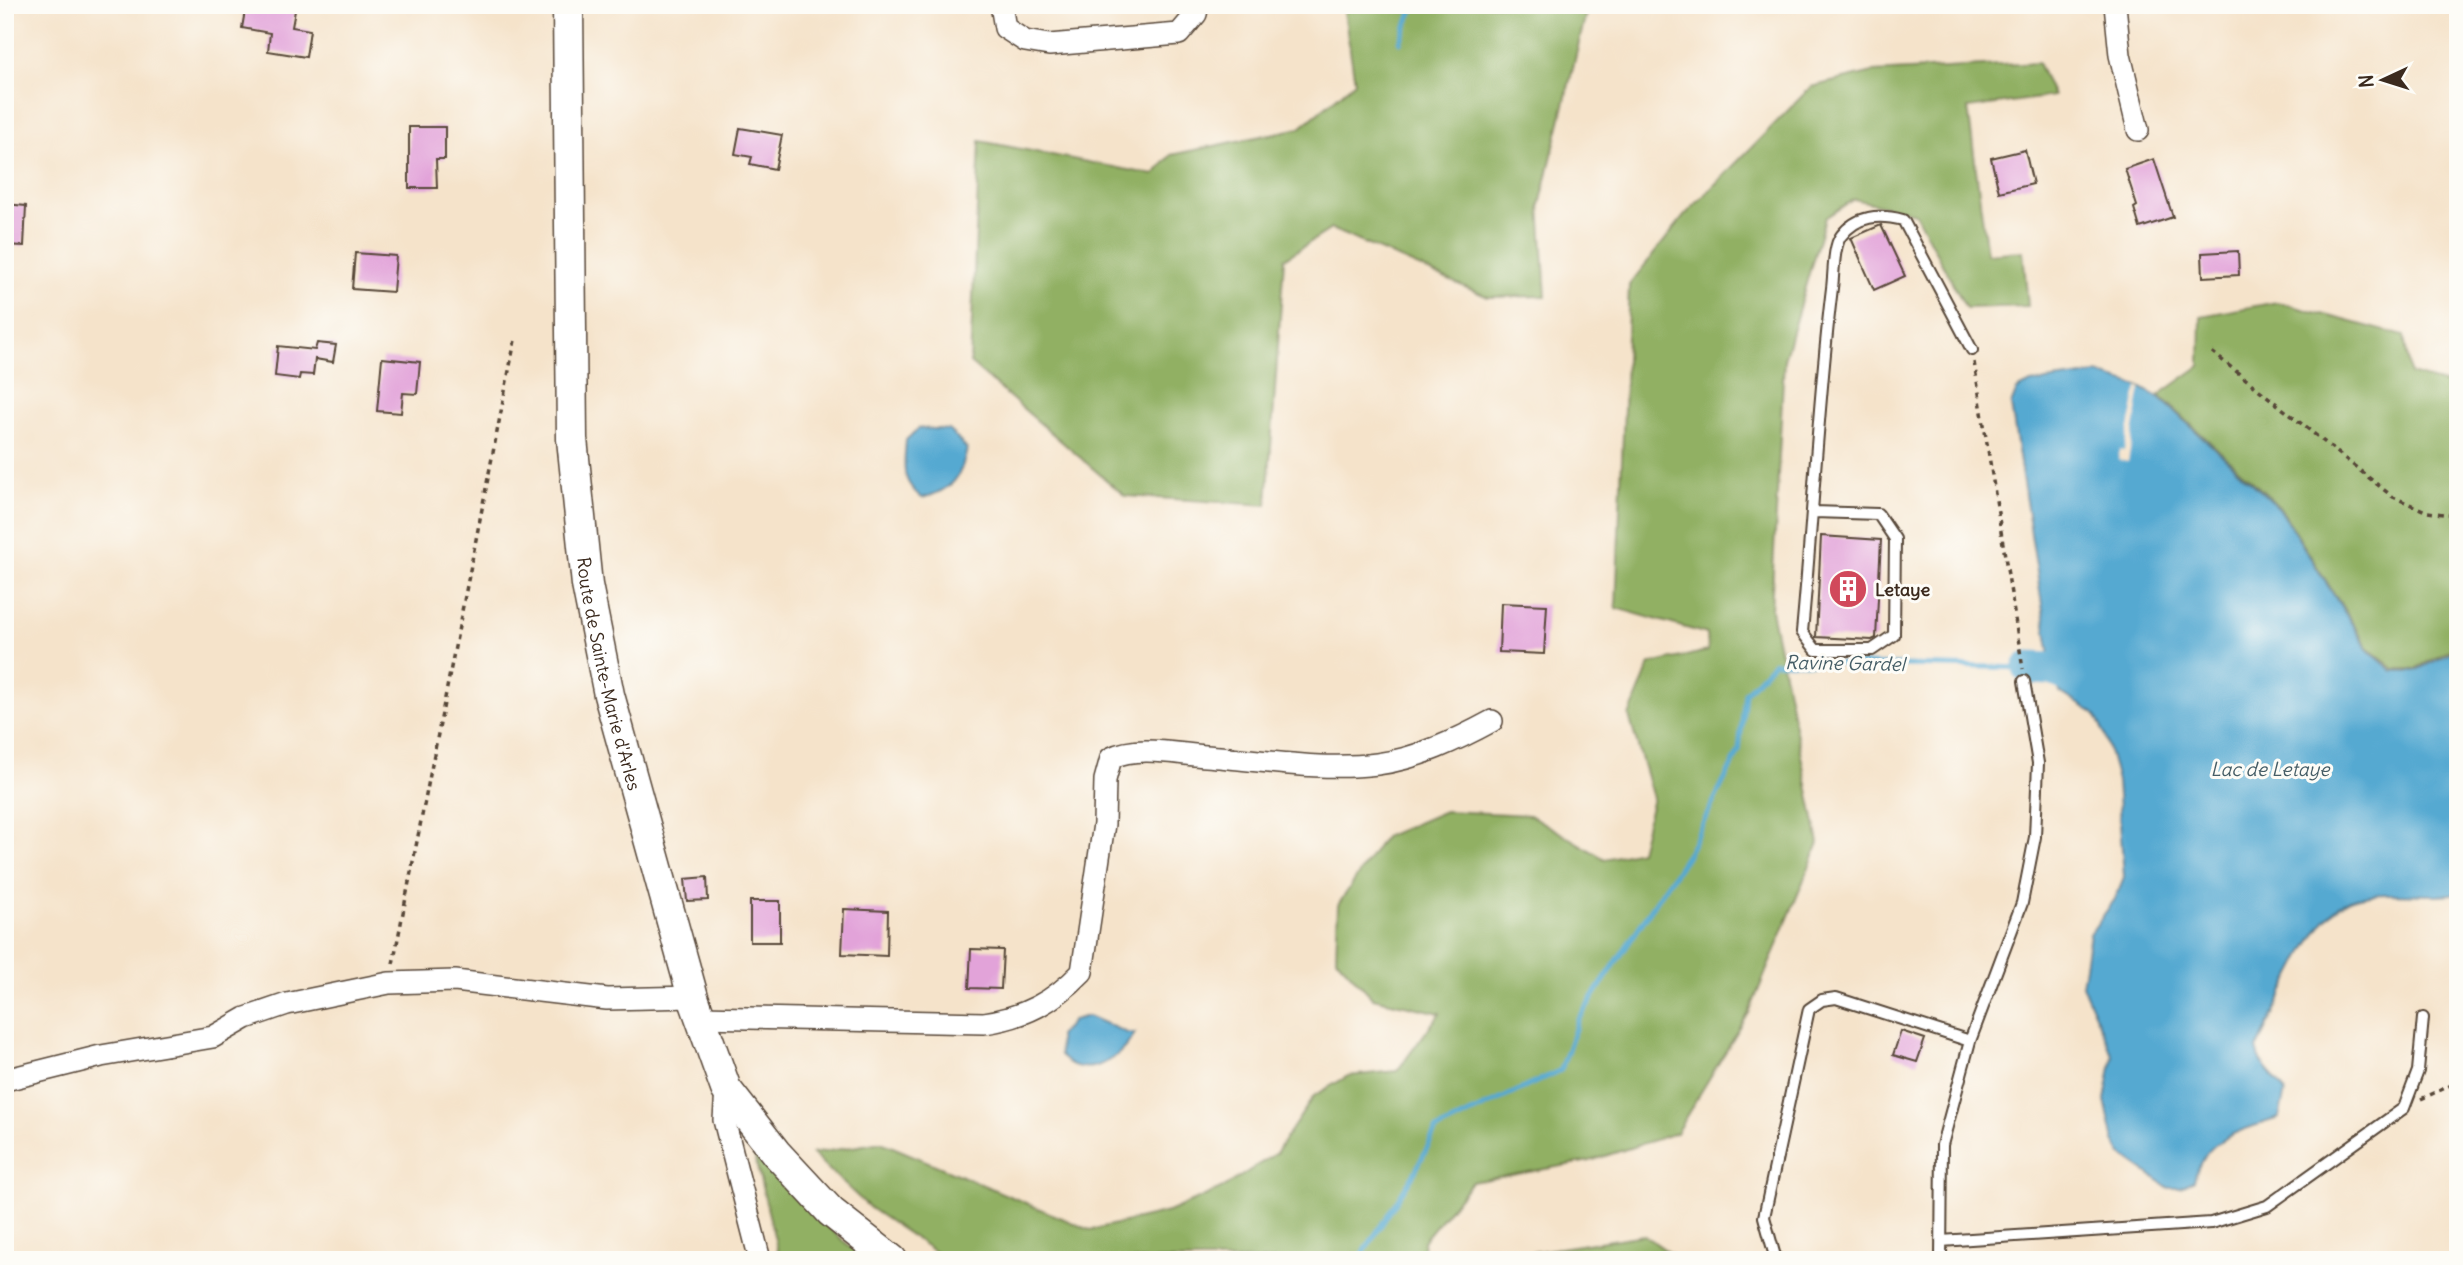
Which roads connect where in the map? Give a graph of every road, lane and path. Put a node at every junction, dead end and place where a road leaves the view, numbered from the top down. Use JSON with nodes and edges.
{"nodes":[{"id":1,"x":568,"y":5,"type":"edge"},
{"id":2,"x":1001,"y":5,"type":"edge"},
{"id":3,"x":1198,"y":5,"type":"edge"},
{"id":4,"x":2115,"y":5,"type":"edge"},
{"id":5,"x":2138,"y":130,"type":"dead end"},
{"id":6,"x":515,"y":341,"type":"dead end"},
{"id":7,"x":1972,"y":350,"type":"joint"},
{"id":8,"x":2212,"y":352,"type":"dead end"},
{"id":9,"x":1814,"y":512,"type":"junction"},
{"id":10,"x":2458,"y":516,"type":"edge"},
{"id":11,"x":2022,"y":662,"type":"dead end"},
{"id":12,"x":2024,"y":681,"type":"dead end"},
{"id":13,"x":1492,"y":721,"type":"dead end"},
{"id":14,"x":389,"y":983,"type":"junction"},
{"id":15,"x":697,"y":1007,"type":"junction"},
{"id":16,"x":2423,"y":1018,"type":"dead end"},
{"id":17,"x":1970,"y":1041,"type":"junction"},
{"id":18,"x":5,"y":1080,"type":"edge"},
{"id":19,"x":2458,"y":1082,"type":"edge"},
{"id":20,"x":726,"y":1089,"type":"junction"},
{"id":21,"x":2404,"y":1108,"type":"junction"},
{"id":22,"x":1941,"y":1241,"type":"junction"},
{"id":23,"x":760,"y":1260,"type":"edge"},
{"id":24,"x":892,"y":1260,"type":"edge"},
{"id":25,"x":1776,"y":1260,"type":"edge"},
{"id":26,"x":1941,"y":1260,"type":"edge"}],
"edges":[{"from":1,"to":15,"type":"main road","name":"Route de Sainte-Marie d'Arles"},
{"from":2,"to":3,"type":"street"},
{"from":4,"to":5,"type":"street"},
{"from":6,"to":14,"type":"path"},
{"from":7,"to":9,"type":"lane"},
{"from":7,"to":11,"type":"path"},
{"from":8,"to":10,"type":"path"},
{"from":9,"to":9,"type":"lane"},
{"from":12,"to":17,"type":"lane"},
{"from":13,"to":15,"type":"street"},
{"from":14,"to":15,"type":"street"},
{"from":14,"to":18,"type":"street"},
{"from":15,"to":20,"type":"main road","name":"Route de Sainte-Marie d'Arles"},
{"from":16,"to":21,"type":"lane"},
{"from":17,"to":22,"type":"lane"},
{"from":17,"to":25,"type":"lane"},
{"from":19,"to":21,"type":"path"},
{"from":20,"to":23,"type":"street"},
{"from":20,"to":24,"type":"main road","name":"Route de Sainte-Marie d'Arles"},
{"from":21,"to":22,"type":"lane"},
{"from":22,"to":26,"type":"lane"}]}
